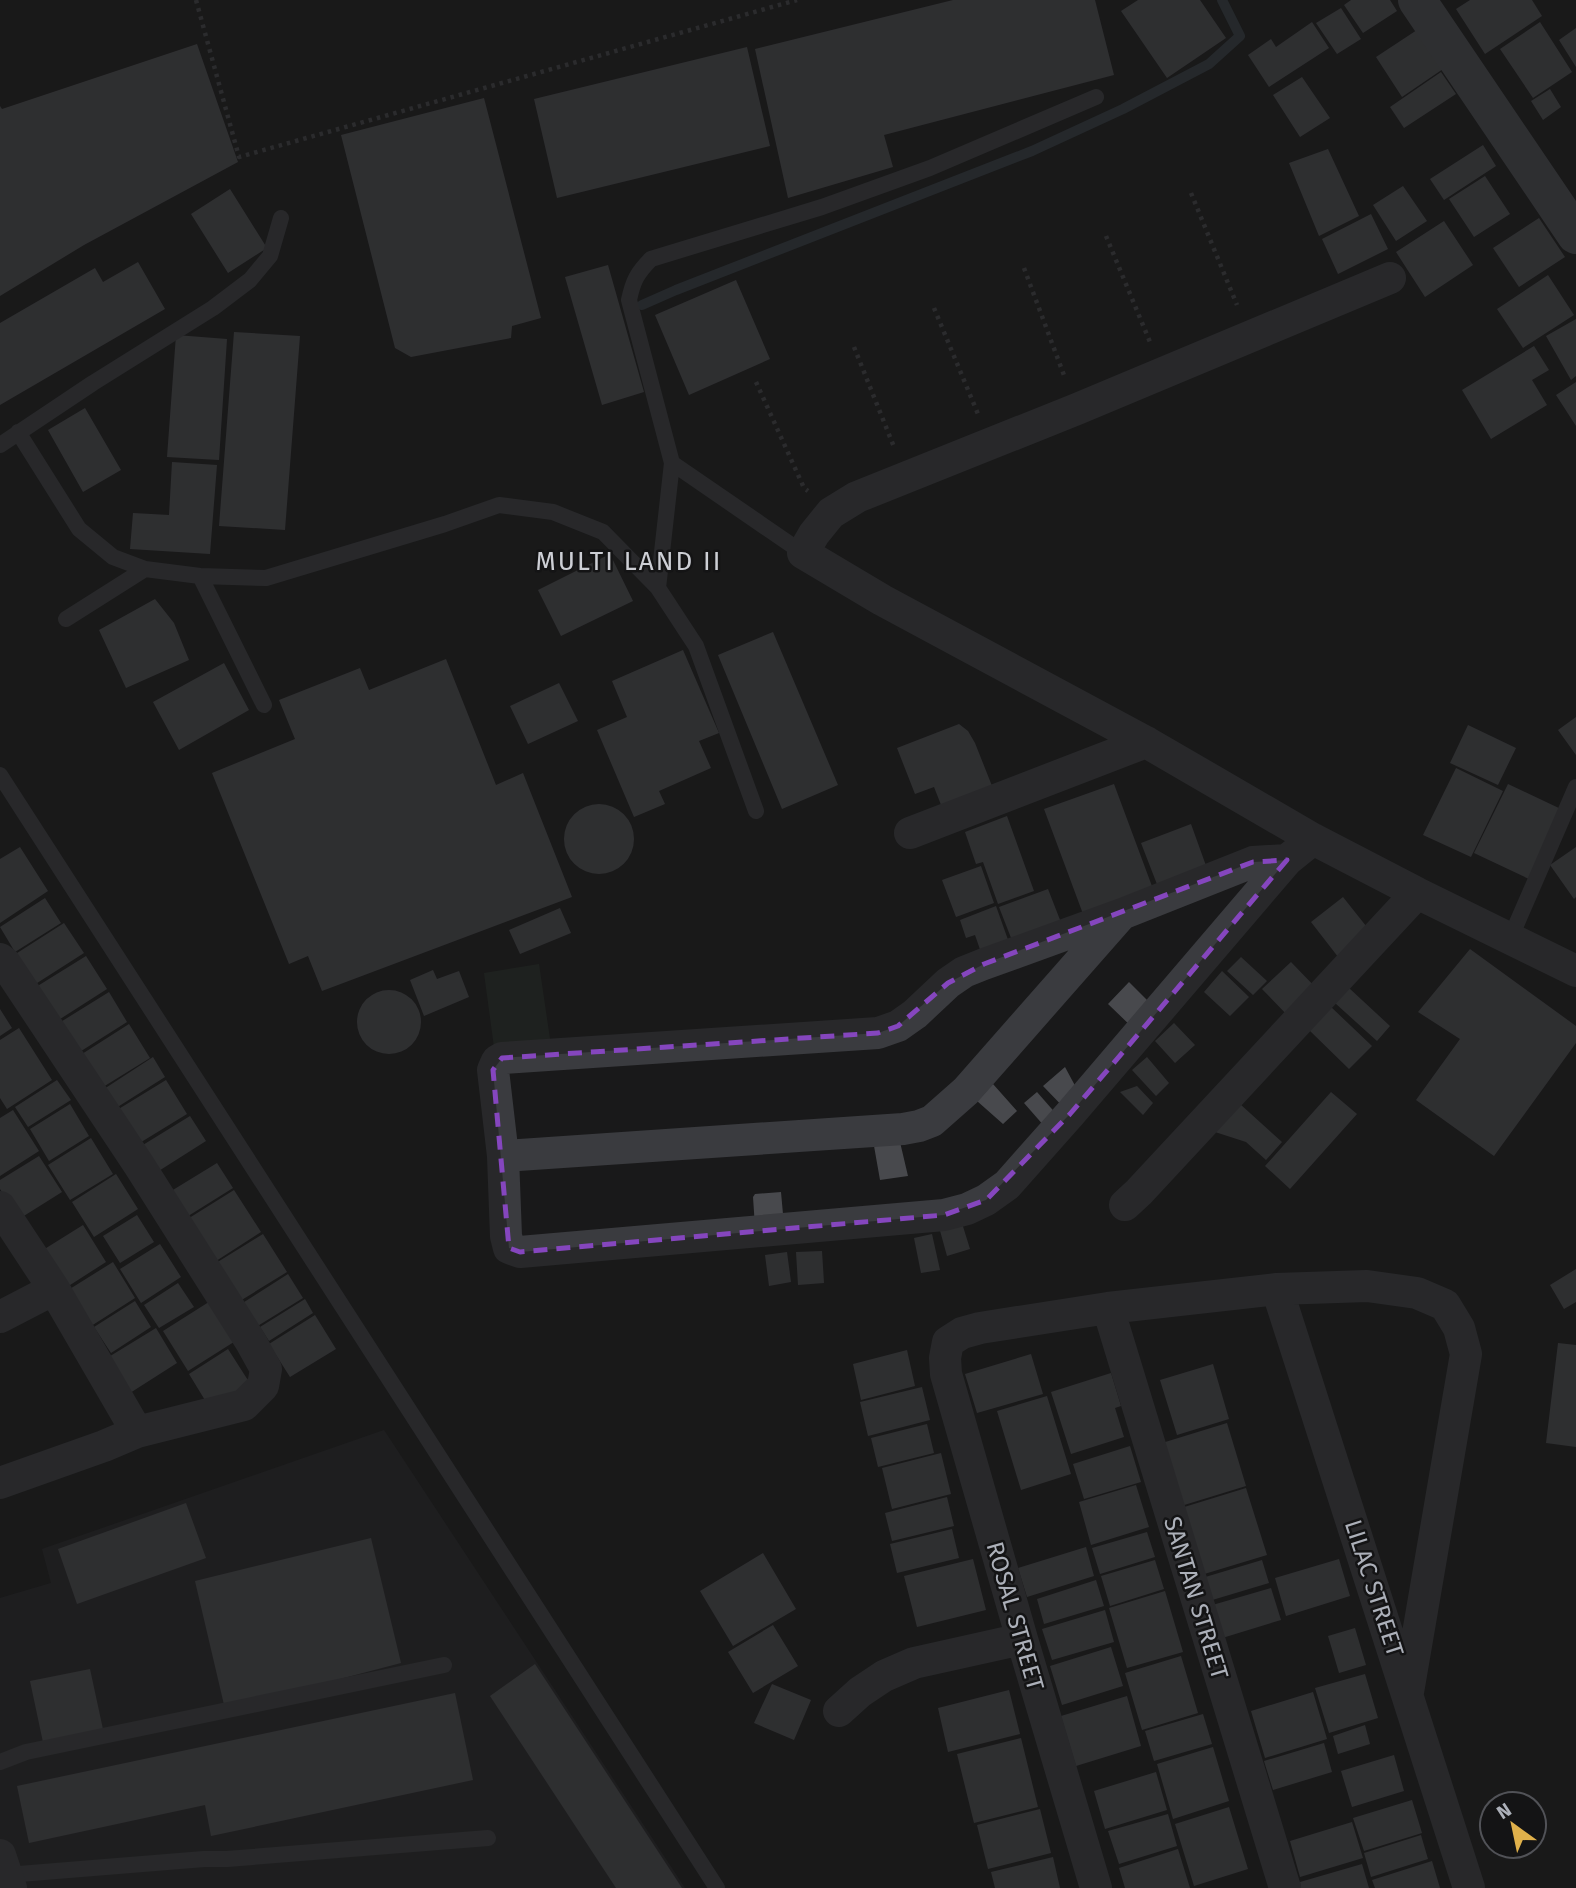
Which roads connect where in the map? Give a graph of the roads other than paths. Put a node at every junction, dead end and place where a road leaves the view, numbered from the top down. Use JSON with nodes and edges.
{"nodes":[{"id":1,"x":1417,"y":0,"type":"edge"},
{"id":2,"x":1096,"y":97,"type":"dead end"},
{"id":3,"x":281,"y":218,"type":"dead end"},
{"id":4,"x":1576,"y":235,"type":"edge"},
{"id":5,"x":1390,"y":278,"type":"dead end"},
{"id":6,"x":18,"y":432,"type":"junction"},
{"id":7,"x":0,"y":445,"type":"edge"},
{"id":8,"x":672,"y":463,"type":"junction"},
{"id":9,"x":803,"y":553,"type":"junction"},
{"id":10,"x":145,"y":569,"type":"junction"},
{"id":11,"x":200,"y":576,"type":"junction"},
{"id":12,"x":658,"y":588,"type":"junction"},
{"id":13,"x":66,"y":619,"type":"dead end"},
{"id":14,"x":264,"y":705,"type":"dead end"},
{"id":15,"x":1146,"y":742,"type":"junction"},
{"id":16,"x":0,"y":775,"type":"edge"},
{"id":17,"x":1576,"y":787,"type":"edge"},
{"id":18,"x":756,"y":811,"type":"dead end"},
{"id":19,"x":909,"y":833,"type":"dead end"},
{"id":20,"x":1313,"y":839,"type":"junction"},
{"id":21,"x":1287,"y":860,"type":"junction"},
{"id":22,"x":1417,"y":893,"type":"junction"},
{"id":23,"x":1122,"y":914,"type":"junction"},
{"id":24,"x":1510,"y":939,"type":"junction"},
{"id":25,"x":0,"y":959,"type":"edge"},
{"id":26,"x":1576,"y":971,"type":"edge"},
{"id":27,"x":503,"y":1156,"type":"junction"},
{"id":28,"x":1125,"y":1205,"type":"dead end"},
{"id":29,"x":0,"y":1206,"type":"edge"},
{"id":30,"x":54,"y":1289,"type":"junction"},
{"id":31,"x":1277,"y":1289,"type":"junction"},
{"id":32,"x":1108,"y":1308,"type":"junction"},
{"id":33,"x":0,"y":1317,"type":"edge"},
{"id":34,"x":137,"y":1432,"type":"junction"},
{"id":35,"x":0,"y":1483,"type":"edge"},
{"id":36,"x":1021,"y":1639,"type":"junction"},
{"id":37,"x":444,"y":1665,"type":"dead end"},
{"id":38,"x":1408,"y":1692,"type":"junction"},
{"id":39,"x":839,"y":1712,"type":"dead end"},
{"id":40,"x":0,"y":1762,"type":"edge"},
{"id":41,"x":488,"y":1839,"type":"dead end"},
{"id":42,"x":6,"y":1873,"type":"edge"},
{"id":43,"x":717,"y":1888,"type":"edge"},
{"id":44,"x":1096,"y":1888,"type":"edge"},
{"id":45,"x":1285,"y":1888,"type":"edge"},
{"id":46,"x":1469,"y":1888,"type":"edge"}],
"edges":[{"from":1,"to":4,"type":"main road"},
{"from":2,"to":8,"type":"lane"},
{"from":3,"to":6,"type":"lane"},
{"from":5,"to":9,"type":"street"},
{"from":6,"to":7,"type":"lane"},
{"from":6,"to":10,"type":"lane"},
{"from":8,"to":9,"type":"lane"},
{"from":8,"to":12,"type":"lane"},
{"from":9,"to":15,"type":"street"},
{"from":10,"to":11,"type":"lane"},
{"from":10,"to":13,"type":"lane"},
{"from":11,"to":12,"type":"lane"},
{"from":11,"to":14,"type":"lane"},
{"from":12,"to":18,"type":"lane"},
{"from":15,"to":19,"type":"street"},
{"from":15,"to":20,"type":"street"},
{"from":16,"to":43,"type":"lane"},
{"from":17,"to":24,"type":"lane"},
{"from":20,"to":21,"type":"street"},
{"from":20,"to":22,"type":"street"},
{"from":21,"to":23,"type":"street"},
{"from":21,"to":27,"type":"street"},
{"from":22,"to":24,"type":"street"},
{"from":22,"to":28,"type":"street"},
{"from":23,"to":27,"type":"street"},
{"from":23,"to":27,"type":"street"},
{"from":24,"to":26,"type":"street"},
{"from":25,"to":34,"type":"street"},
{"from":29,"to":30,"type":"street"},
{"from":30,"to":33,"type":"street"},
{"from":30,"to":34,"type":"street"},
{"from":31,"to":32,"type":"street"},
{"from":31,"to":38,"type":"street","name":"LILAC STREET"},
{"from":31,"to":38,"type":"street"},
{"from":32,"to":36,"type":"street","name":"ROSAL STREET"},
{"from":32,"to":45,"type":"street","name":"SANTAN STREET"},
{"from":34,"to":35,"type":"street"},
{"from":36,"to":39,"type":"street"},
{"from":36,"to":44,"type":"street","name":"ROSAL STREET"},
{"from":37,"to":40,"type":"lane"},
{"from":38,"to":46,"type":"street","name":"LILAC STREET"},
{"from":41,"to":42,"type":"lane"}]}
